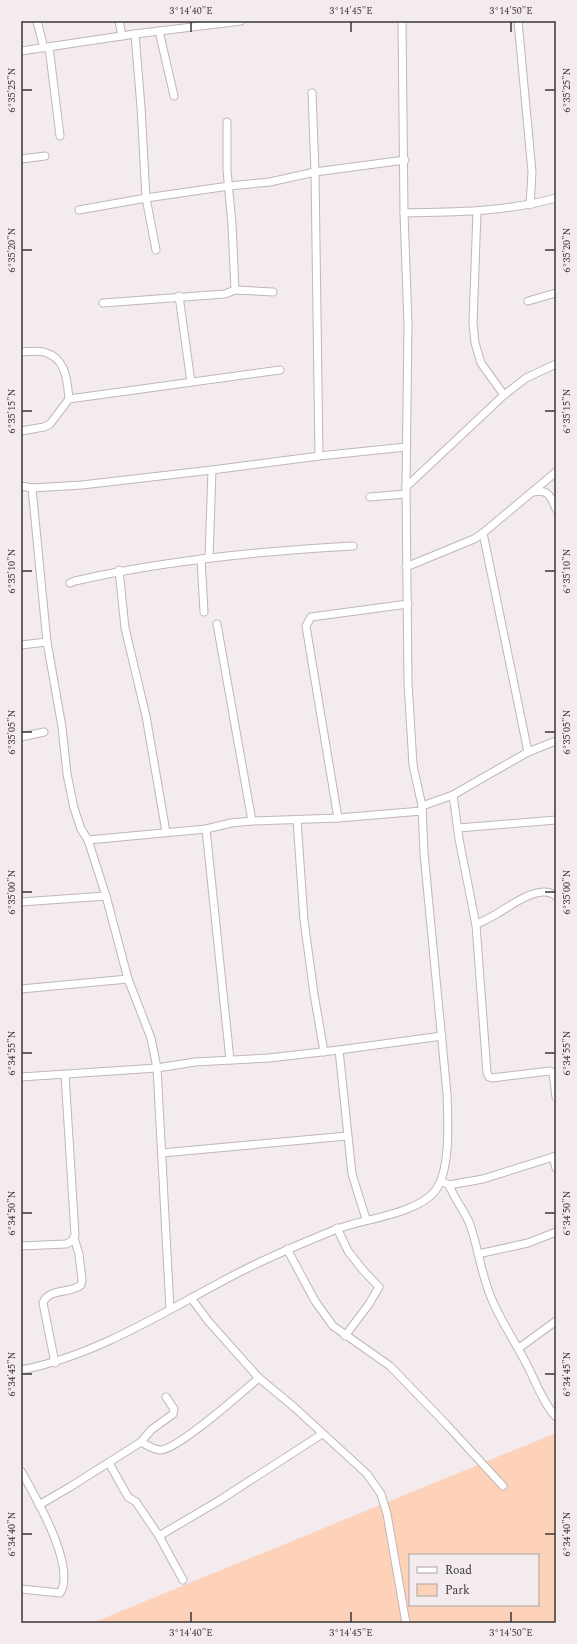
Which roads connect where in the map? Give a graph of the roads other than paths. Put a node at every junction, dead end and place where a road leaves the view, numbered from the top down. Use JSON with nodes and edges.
{"nodes":[{"id":1,"x":37,"y":21,"type":"edge"},
{"id":2,"x":119,"y":21,"type":"edge"},
{"id":3,"x":241,"y":21,"type":"edge"},
{"id":4,"x":402,"y":21,"type":"edge"},
{"id":5,"x":518,"y":21,"type":"edge"},
{"id":6,"x":159,"y":31,"type":"junction"},
{"id":7,"x":135,"y":34,"type":"junction"},
{"id":8,"x":122,"y":36,"type":"junction"},
{"id":9,"x":47,"y":48,"type":"junction"},
{"id":10,"x":21,"y":51,"type":"edge"},
{"id":11,"x":312,"y":93,"type":"dead end"},
{"id":12,"x":174,"y":96,"type":"dead end"},
{"id":13,"x":227,"y":122,"type":"dead end"},
{"id":14,"x":60,"y":136,"type":"dead end"},
{"id":15,"x":45,"y":156,"type":"dead end"},
{"id":16,"x":21,"y":159,"type":"edge"},
{"id":17,"x":404,"y":160,"type":"junction"},
{"id":18,"x":315,"y":172,"type":"junction"},
{"id":19,"x":229,"y":186,"type":"junction"},
{"id":20,"x":146,"y":198,"type":"junction"},
{"id":21,"x":556,"y":198,"type":"edge"},
{"id":22,"x":530,"y":205,"type":"junction"},
{"id":23,"x":80,"y":210,"type":"dead end"},
{"id":24,"x":477,"y":212,"type":"junction"},
{"id":25,"x":404,"y":213,"type":"junction"},
{"id":26,"x":156,"y":250,"type":"dead end"},
{"id":27,"x":235,"y":290,"type":"junction"},
{"id":28,"x":273,"y":292,"type":"dead end"},
{"id":29,"x":556,"y":293,"type":"edge"},
{"id":30,"x":179,"y":296,"type":"junction"},
{"id":31,"x":528,"y":301,"type":"dead end"},
{"id":32,"x":103,"y":303,"type":"dead end"},
{"id":33,"x":21,"y":352,"type":"edge"},
{"id":34,"x":556,"y":364,"type":"edge"},
{"id":35,"x":280,"y":370,"type":"dead end"},
{"id":36,"x":191,"y":382,"type":"junction"},
{"id":37,"x":504,"y":395,"type":"junction"},
{"id":38,"x":69,"y":399,"type":"junction"},
{"id":39,"x":21,"y":431,"type":"edge"},
{"id":40,"x":406,"y":447,"type":"junction"},
{"id":41,"x":319,"y":456,"type":"junction"},
{"id":42,"x":212,"y":470,"type":"junction"},
{"id":43,"x":556,"y":472,"type":"edge"},
{"id":44,"x":21,"y":486,"type":"edge"},
{"id":45,"x":32,"y":488,"type":"junction"},
{"id":46,"x":406,"y":491,"type":"junction"},
{"id":47,"x":532,"y":492,"type":"junction"},
{"id":48,"x":370,"y":497,"type":"dead end"},
{"id":49,"x":556,"y":509,"type":"edge"},
{"id":50,"x":483,"y":533,"type":"junction"},
{"id":51,"x":353,"y":546,"type":"dead end"},
{"id":52,"x":209,"y":558,"type":"junction"},
{"id":53,"x":201,"y":559,"type":"junction"},
{"id":54,"x":406,"y":567,"type":"junction"},
{"id":55,"x":119,"y":570,"type":"junction"},
{"id":56,"x":70,"y":583,"type":"dead end"},
{"id":57,"x":408,"y":604,"type":"junction"},
{"id":58,"x":204,"y":612,"type":"dead end"},
{"id":59,"x":217,"y":624,"type":"dead end"},
{"id":60,"x":47,"y":642,"type":"junction"},
{"id":61,"x":21,"y":645,"type":"edge"},
{"id":62,"x":44,"y":732,"type":"dead end"},
{"id":63,"x":21,"y":737,"type":"edge"},
{"id":64,"x":556,"y":741,"type":"edge"},
{"id":65,"x":528,"y":752,"type":"junction"},
{"id":66,"x":453,"y":795,"type":"junction"},
{"id":67,"x":422,"y":809,"type":"junction"},
{"id":68,"x":338,"y":818,"type":"junction"},
{"id":69,"x":297,"y":820,"type":"junction"},
{"id":70,"x":556,"y":820,"type":"edge"},
{"id":71,"x":252,"y":821,"type":"junction"},
{"id":72,"x":458,"y":828,"type":"junction"},
{"id":73,"x":206,"y":829,"type":"junction"},
{"id":74,"x":166,"y":832,"type":"junction"},
{"id":75,"x":88,"y":840,"type":"junction"},
{"id":76,"x":106,"y":896,"type":"junction"},
{"id":77,"x":556,"y":896,"type":"edge"},
{"id":78,"x":21,"y":902,"type":"edge"},
{"id":79,"x":476,"y":925,"type":"junction"},
{"id":80,"x":128,"y":979,"type":"junction"},
{"id":81,"x":21,"y":989,"type":"edge"},
{"id":82,"x":442,"y":1036,"type":"junction"},
{"id":83,"x":339,"y":1050,"type":"junction"},
{"id":84,"x":324,"y":1052,"type":"junction"},
{"id":85,"x":230,"y":1060,"type":"junction"},
{"id":86,"x":157,"y":1068,"type":"junction"},
{"id":87,"x":65,"y":1075,"type":"junction"},
{"id":88,"x":21,"y":1077,"type":"edge"},
{"id":89,"x":556,"y":1097,"type":"edge"},
{"id":90,"x":347,"y":1136,"type":"junction"},
{"id":91,"x":162,"y":1153,"type":"junction"},
{"id":92,"x":554,"y":1156,"type":"edge"},
{"id":93,"x":556,"y":1168,"type":"edge"},
{"id":94,"x":441,"y":1181,"type":"junction"},
{"id":95,"x":449,"y":1184,"type":"junction"},
{"id":96,"x":366,"y":1219,"type":"junction"},
{"id":97,"x":337,"y":1228,"type":"junction"},
{"id":98,"x":556,"y":1232,"type":"edge"},
{"id":99,"x":74,"y":1238,"type":"junction"},
{"id":100,"x":21,"y":1246,"type":"edge"},
{"id":101,"x":287,"y":1250,"type":"junction"},
{"id":102,"x":478,"y":1254,"type":"junction"},
{"id":103,"x":191,"y":1298,"type":"junction"},
{"id":104,"x":170,"y":1309,"type":"junction"},
{"id":105,"x":556,"y":1321,"type":"edge"},
{"id":106,"x":345,"y":1336,"type":"junction"},
{"id":107,"x":519,"y":1348,"type":"junction"},
{"id":108,"x":55,"y":1363,"type":"junction"},
{"id":109,"x":21,"y":1370,"type":"edge"},
{"id":110,"x":259,"y":1378,"type":"junction"},
{"id":111,"x":166,"y":1397,"type":"dead end"},
{"id":112,"x":556,"y":1417,"type":"edge"},
{"id":113,"x":322,"y":1434,"type":"junction"},
{"id":114,"x":141,"y":1442,"type":"junction"},
{"id":115,"x":109,"y":1463,"type":"junction"},
{"id":116,"x":21,"y":1471,"type":"edge"},
{"id":117,"x":21,"y":1486,"type":"edge"},
{"id":118,"x":503,"y":1486,"type":"dead end"},
{"id":119,"x":30,"y":1488,"type":"junction"},
{"id":120,"x":39,"y":1504,"type":"junction"},
{"id":121,"x":159,"y":1536,"type":"junction"},
{"id":122,"x":182,"y":1580,"type":"dead end"},
{"id":123,"x":21,"y":1590,"type":"edge"},
{"id":124,"x":406,"y":1623,"type":"edge"}],
"edges":[{"from":1,"to":9,"type":"street"},
{"from":2,"to":8,"type":"street"},
{"from":3,"to":6,"type":"street"},
{"from":4,"to":17,"type":"street"},
{"from":5,"to":22,"type":"street"},
{"from":6,"to":7,"type":"street"},
{"from":6,"to":12,"type":"street"},
{"from":7,"to":8,"type":"street"},
{"from":7,"to":20,"type":"street"},
{"from":8,"to":9,"type":"street"},
{"from":9,"to":10,"type":"street"},
{"from":9,"to":14,"type":"street"},
{"from":11,"to":18,"type":"street"},
{"from":13,"to":19,"type":"street"},
{"from":15,"to":16,"type":"street"},
{"from":17,"to":18,"type":"street"},
{"from":17,"to":25,"type":"street"},
{"from":18,"to":19,"type":"street"},
{"from":18,"to":41,"type":"street"},
{"from":19,"to":20,"type":"street"},
{"from":19,"to":27,"type":"street"},
{"from":20,"to":23,"type":"street"},
{"from":20,"to":26,"type":"street"},
{"from":21,"to":22,"type":"street"},
{"from":22,"to":24,"type":"street"},
{"from":24,"to":25,"type":"street"},
{"from":24,"to":37,"type":"street"},
{"from":25,"to":40,"type":"street"},
{"from":27,"to":28,"type":"street"},
{"from":27,"to":30,"type":"street"},
{"from":29,"to":31,"type":"street"},
{"from":30,"to":32,"type":"street"},
{"from":30,"to":36,"type":"street"},
{"from":33,"to":38,"type":"street"},
{"from":34,"to":37,"type":"street"},
{"from":35,"to":36,"type":"street"},
{"from":36,"to":38,"type":"street"},
{"from":37,"to":46,"type":"street"},
{"from":38,"to":39,"type":"street"},
{"from":40,"to":41,"type":"street"},
{"from":40,"to":46,"type":"street"},
{"from":41,"to":42,"type":"street"},
{"from":42,"to":45,"type":"street"},
{"from":42,"to":52,"type":"street"},
{"from":43,"to":47,"type":"street"},
{"from":44,"to":45,"type":"street"},
{"from":45,"to":60,"type":"street"},
{"from":46,"to":48,"type":"street"},
{"from":46,"to":54,"type":"street"},
{"from":47,"to":49,"type":"street"},
{"from":47,"to":50,"type":"street"},
{"from":50,"to":54,"type":"street"},
{"from":50,"to":65,"type":"street"},
{"from":51,"to":52,"type":"street"},
{"from":52,"to":53,"type":"street"},
{"from":53,"to":55,"type":"street"},
{"from":53,"to":58,"type":"street"},
{"from":54,"to":57,"type":"street"},
{"from":55,"to":56,"type":"street"},
{"from":55,"to":74,"type":"street"},
{"from":57,"to":67,"type":"street"},
{"from":57,"to":68,"type":"street"},
{"from":59,"to":71,"type":"street"},
{"from":60,"to":61,"type":"street"},
{"from":60,"to":75,"type":"street"},
{"from":62,"to":63,"type":"street"},
{"from":64,"to":65,"type":"street"},
{"from":65,"to":66,"type":"street"},
{"from":66,"to":67,"type":"street"},
{"from":66,"to":72,"type":"street"},
{"from":67,"to":68,"type":"street"},
{"from":67,"to":82,"type":"street"},
{"from":68,"to":69,"type":"street"},
{"from":69,"to":71,"type":"street"},
{"from":69,"to":84,"type":"street"},
{"from":70,"to":72,"type":"street"},
{"from":71,"to":73,"type":"street"},
{"from":72,"to":79,"type":"street"},
{"from":73,"to":74,"type":"street"},
{"from":73,"to":85,"type":"street"},
{"from":74,"to":75,"type":"street"},
{"from":75,"to":76,"type":"street"},
{"from":76,"to":78,"type":"street"},
{"from":76,"to":80,"type":"street"},
{"from":77,"to":79,"type":"street"},
{"from":79,"to":89,"type":"street"},
{"from":80,"to":81,"type":"street"},
{"from":80,"to":86,"type":"street"},
{"from":82,"to":83,"type":"street"},
{"from":82,"to":94,"type":"street"},
{"from":83,"to":84,"type":"street"},
{"from":83,"to":90,"type":"street"},
{"from":84,"to":85,"type":"street"},
{"from":85,"to":86,"type":"street"},
{"from":86,"to":87,"type":"street"},
{"from":86,"to":91,"type":"street"},
{"from":87,"to":88,"type":"street"},
{"from":87,"to":99,"type":"street"},
{"from":90,"to":91,"type":"street"},
{"from":90,"to":96,"type":"street"},
{"from":91,"to":104,"type":"street"},
{"from":92,"to":93,"type":"street"},
{"from":92,"to":95,"type":"street"},
{"from":94,"to":95,"type":"street"},
{"from":94,"to":96,"type":"street"},
{"from":95,"to":102,"type":"street"},
{"from":96,"to":97,"type":"street"},
{"from":97,"to":101,"type":"street"},
{"from":97,"to":106,"type":"street"},
{"from":98,"to":102,"type":"street"},
{"from":99,"to":100,"type":"street"},
{"from":99,"to":108,"type":"street"},
{"from":101,"to":103,"type":"street"},
{"from":101,"to":106,"type":"street"},
{"from":102,"to":107,"type":"street"},
{"from":103,"to":104,"type":"street"},
{"from":103,"to":110,"type":"street"},
{"from":104,"to":108,"type":"street"},
{"from":105,"to":107,"type":"street"},
{"from":106,"to":118,"type":"street"},
{"from":107,"to":112,"type":"street"},
{"from":108,"to":109,"type":"street"},
{"from":110,"to":113,"type":"street"},
{"from":110,"to":114,"type":"street"},
{"from":111,"to":114,"type":"street"},
{"from":113,"to":121,"type":"street"},
{"from":113,"to":124,"type":"street"},
{"from":114,"to":115,"type":"street"},
{"from":115,"to":120,"type":"street"},
{"from":115,"to":121,"type":"street"},
{"from":116,"to":119,"type":"street"},
{"from":117,"to":119,"type":"street"},
{"from":119,"to":120,"type":"street"},
{"from":120,"to":123,"type":"street"},
{"from":121,"to":122,"type":"street"}]}
